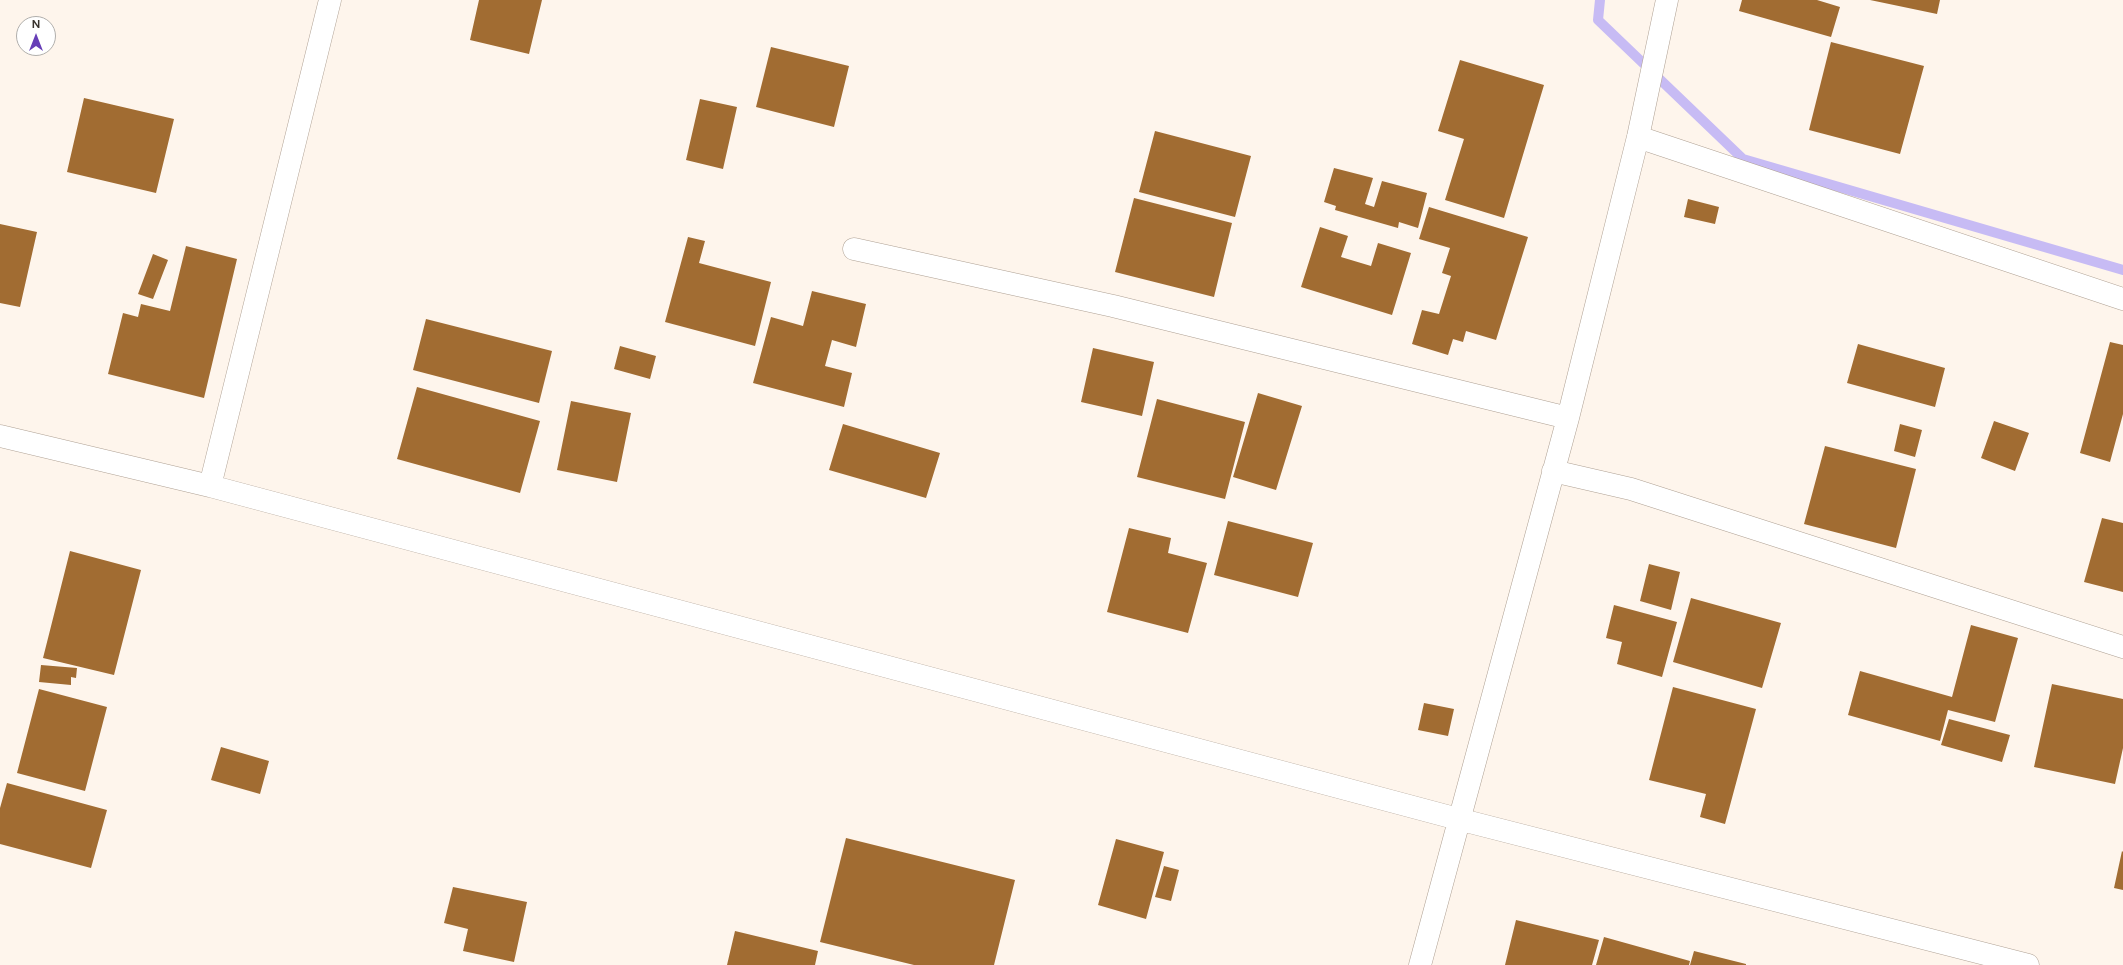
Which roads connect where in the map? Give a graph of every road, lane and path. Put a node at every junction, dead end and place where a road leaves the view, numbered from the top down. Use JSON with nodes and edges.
{"nodes":[{"id":1,"x":330,"y":0,"type":"edge"},
{"id":2,"x":1667,"y":0,"type":"edge"},
{"id":3,"x":1638,"y":137,"type":"junction"},
{"id":4,"x":854,"y":249,"type":"dead end"},
{"id":5,"x":2123,"y":299,"type":"edge"},
{"id":6,"x":1568,"y":418,"type":"junction"},
{"id":7,"x":0,"y":436,"type":"edge"},
{"id":8,"x":1553,"y":471,"type":"junction"},
{"id":9,"x":210,"y":486,"type":"junction"},
{"id":10,"x":2123,"y":647,"type":"edge"},
{"id":11,"x":1458,"y":819,"type":"junction"},
{"id":12,"x":1420,"y":965,"type":"edge"},
{"id":13,"x":2028,"y":965,"type":"edge"}],
"edges":[{"from":1,"to":9,"type":"street"},
{"from":2,"to":3,"type":"street"},
{"from":3,"to":5,"type":"street"},
{"from":3,"to":6,"type":"street"},
{"from":4,"to":6,"type":"street"},
{"from":6,"to":8,"type":"street"},
{"from":7,"to":9,"type":"street"},
{"from":8,"to":10,"type":"street"},
{"from":8,"to":11,"type":"street"},
{"from":9,"to":11,"type":"street"},
{"from":11,"to":12,"type":"street"},
{"from":11,"to":13,"type":"street"}]}
